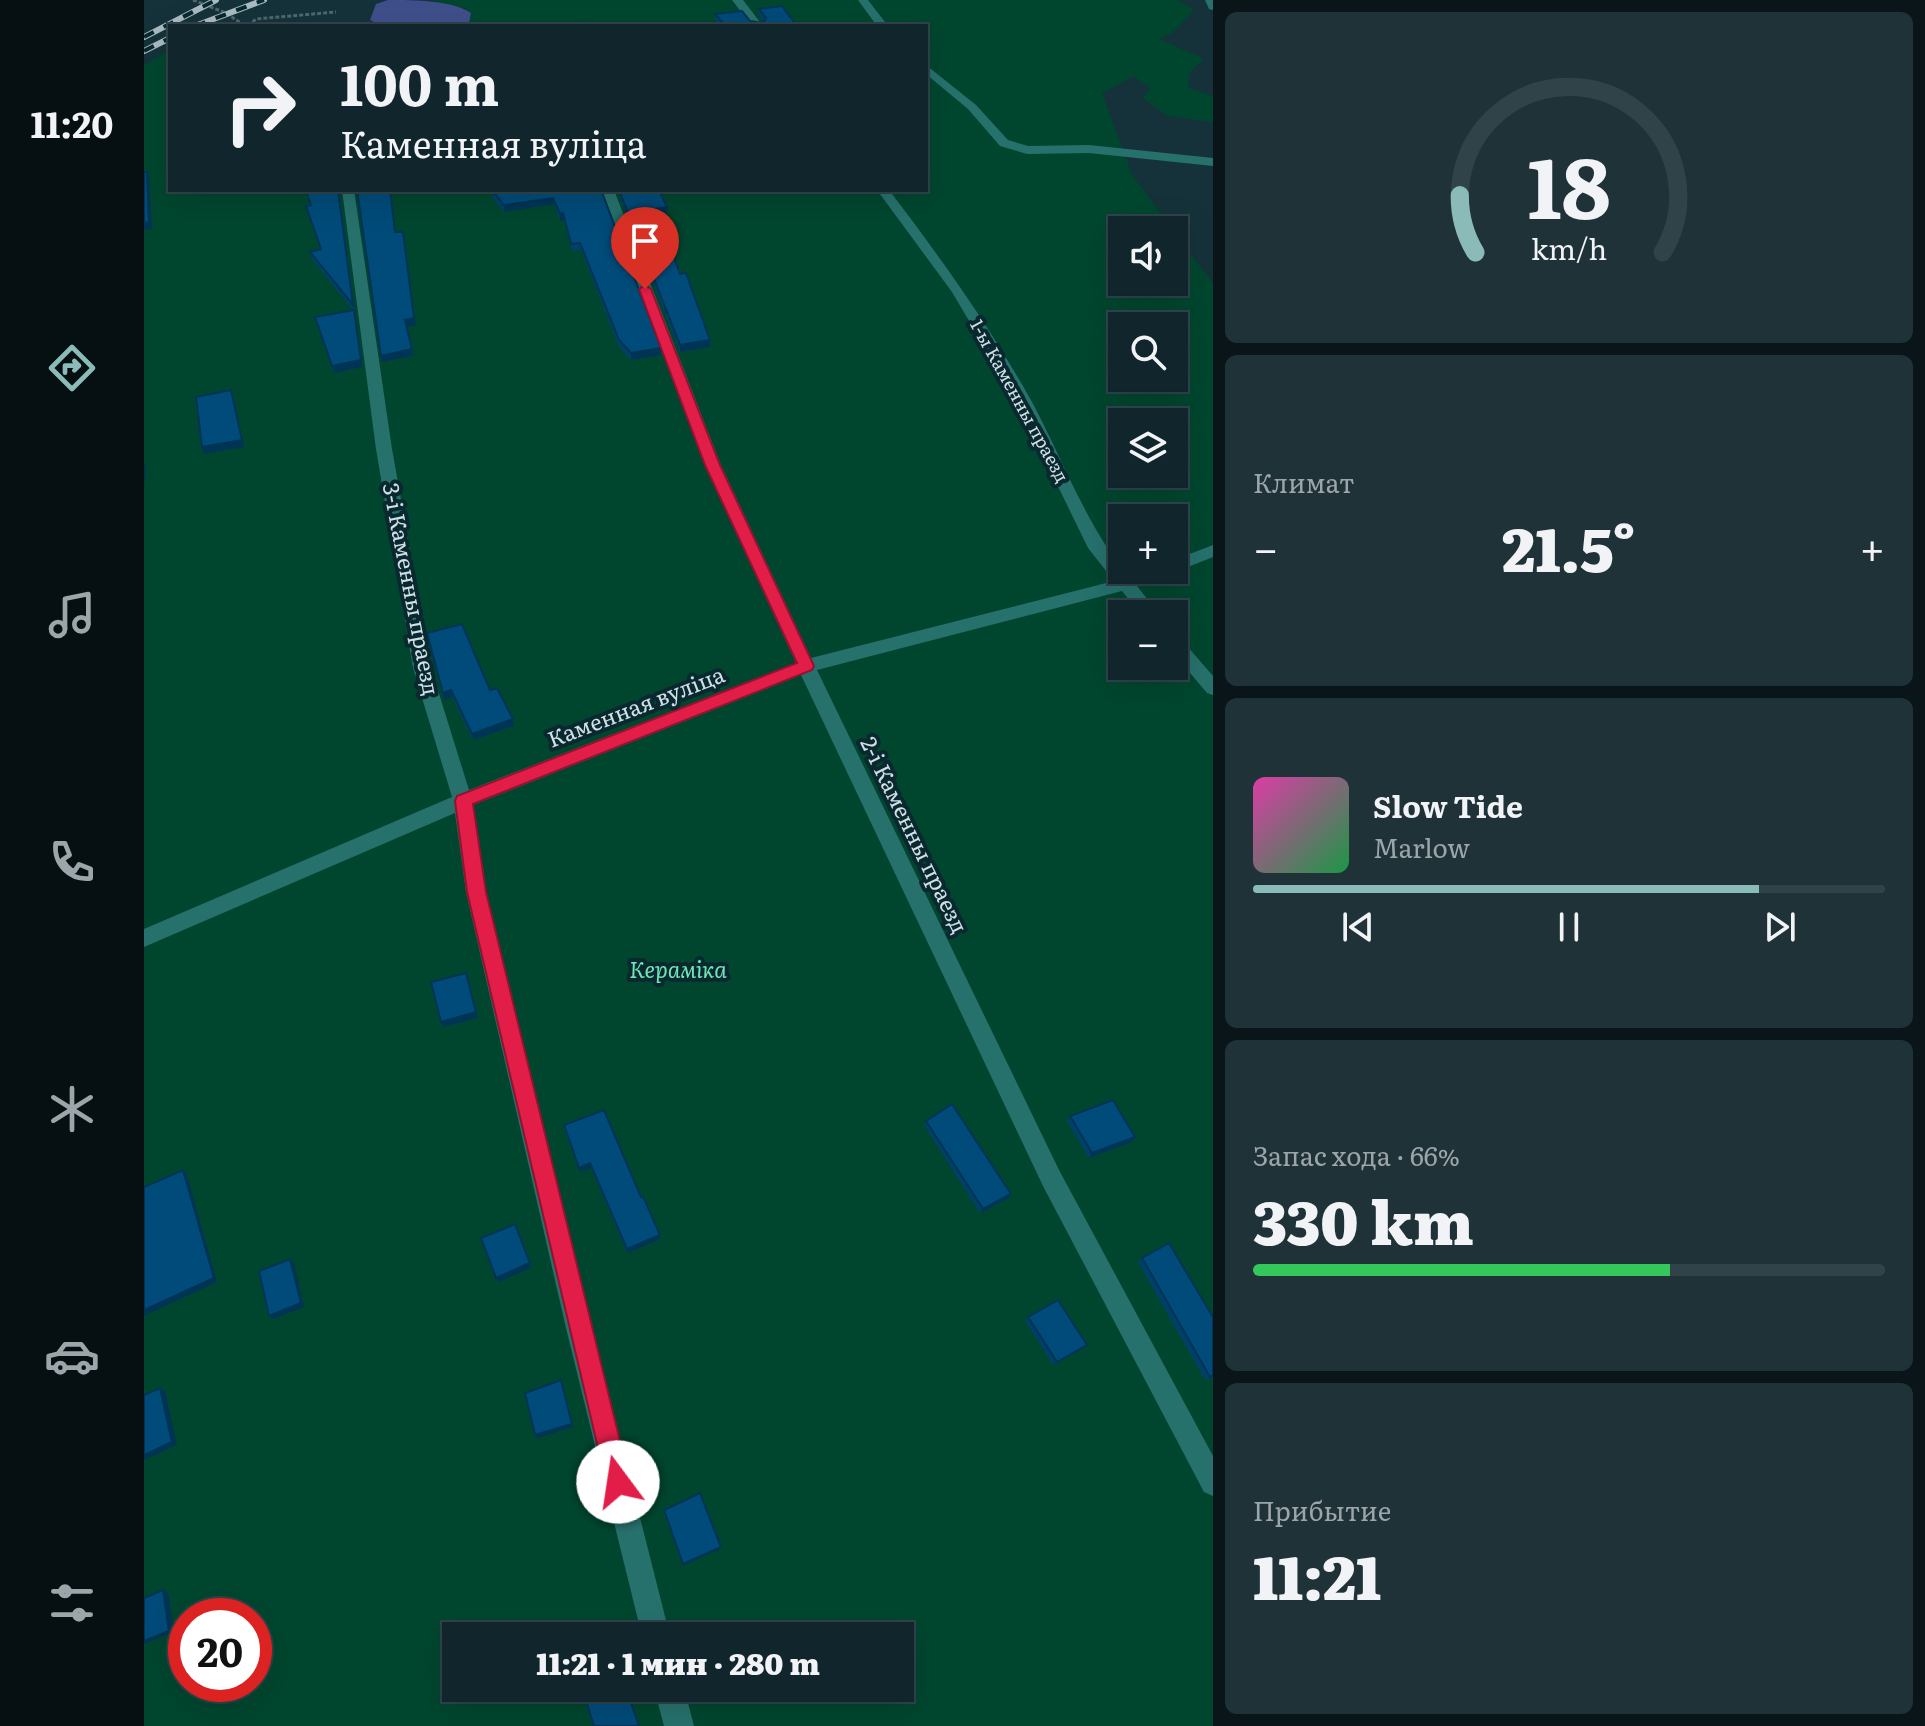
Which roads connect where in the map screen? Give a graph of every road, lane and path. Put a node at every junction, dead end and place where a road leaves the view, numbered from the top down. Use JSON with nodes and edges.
{"nodes":[{"id":1,"x":193,"y":0,"type":"edge"},
{"id":2,"x":737,"y":0,"type":"edge"},
{"id":3,"x":863,"y":0,"type":"edge"},
{"id":4,"x":1210,"y":0,"type":"edge"},
{"id":5,"x":1213,"y":7,"type":"edge"},
{"id":6,"x":336,"y":12,"type":"dead end"},
{"id":7,"x":244,"y":24,"type":"edge"},
{"id":8,"x":250,"y":24,"type":"edge"},
{"id":9,"x":756,"y":24,"type":"edge"},
{"id":10,"x":881,"y":24,"type":"edge"},
{"id":11,"x":928,"y":70,"type":"edge"},
{"id":12,"x":1213,"y":162,"type":"edge"},
{"id":13,"x":348,"y":192,"type":"edge"},
{"id":14,"x":609,"y":192,"type":"edge"},
{"id":15,"x":884,"y":192,"type":"edge"},
{"id":16,"x":1213,"y":551,"type":"edge"},
{"id":17,"x":1188,"y":561,"type":"edge"},
{"id":18,"x":1108,"y":563,"type":"edge"},
{"id":19,"x":1125,"y":584,"type":"joint"},
{"id":20,"x":1138,"y":600,"type":"edge"},
{"id":21,"x":1188,"y":659,"type":"edge"},
{"id":22,"x":806,"y":666,"type":"junction"},
{"id":23,"x":1213,"y":688,"type":"edge"},
{"id":24,"x":463,"y":801,"type":"junction"},
{"id":25,"x":144,"y":938,"type":"edge"},
{"id":26,"x":1213,"y":1483,"type":"edge"},
{"id":27,"x":652,"y":1622,"type":"edge"},
{"id":28,"x":673,"y":1702,"type":"edge"},
{"id":29,"x":679,"y":1726,"type":"edge"}],
"edges":[{"from":1,"to":7,"type":"path"},
{"from":2,"to":9,"type":"lane"},
{"from":3,"to":10,"type":"lane"},
{"from":4,"to":5,"type":"lane"},
{"from":6,"to":8,"type":"path"},
{"from":11,"to":12,"type":"lane"},
{"from":13,"to":24,"type":"lane","name":"3-і Каменны праезд"},
{"from":14,"to":22,"type":"lane","name":"2-і Каменны праезд"},
{"from":15,"to":18,"type":"lane","name":"1-ы Каменны праезд"},
{"from":16,"to":17,"type":"lane"},
{"from":19,"to":20,"type":"lane","name":"1-ы Каменны праезд"},
{"from":19,"to":22,"type":"lane","name":"Каменная вуліца"},
{"from":21,"to":23,"type":"lane"},
{"from":22,"to":24,"type":"lane","name":"Каменная вуліца"},
{"from":22,"to":26,"type":"lane","name":"2-і Каменны праезд"},
{"from":24,"to":25,"type":"lane","name":"Каменная вуліца"},
{"from":24,"to":27,"type":"lane","name":"3-і Каменны праезд"},
{"from":28,"to":29,"type":"lane"}]}
